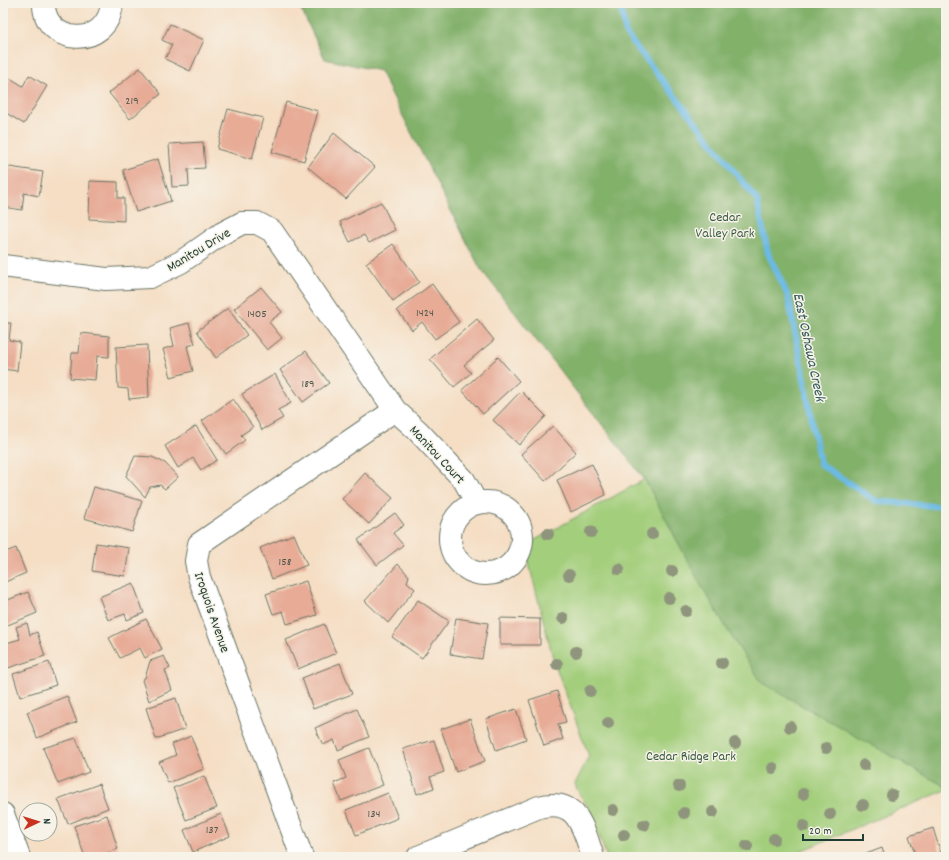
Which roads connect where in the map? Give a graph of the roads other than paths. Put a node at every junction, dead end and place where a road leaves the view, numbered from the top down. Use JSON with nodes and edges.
{"nodes":[{"id":1,"x":44,"y":3,"type":"edge"},
{"id":2,"x":112,"y":3,"type":"edge"},
{"id":3,"x":3,"y":266,"type":"edge"},
{"id":4,"x":395,"y":410,"type":"junction"},
{"id":5,"x":476,"y":502,"type":"dead end"},
{"id":6,"x":3,"y":814,"type":"edge"},
{"id":7,"x":18,"y":857,"type":"edge"},
{"id":8,"x":302,"y":857,"type":"edge"},
{"id":9,"x":418,"y":857,"type":"edge"},
{"id":10,"x":593,"y":857,"type":"edge"}],
"edges":[{"from":1,"to":2,"type":"street"},
{"from":3,"to":4,"type":"street","name":"Manitou Drive"},
{"from":4,"to":5,"type":"street","name":"Manitou Court"},
{"from":4,"to":8,"type":"street","name":"Iroquois Avenue"},
{"from":6,"to":7,"type":"street"},
{"from":9,"to":10,"type":"street"}]}
